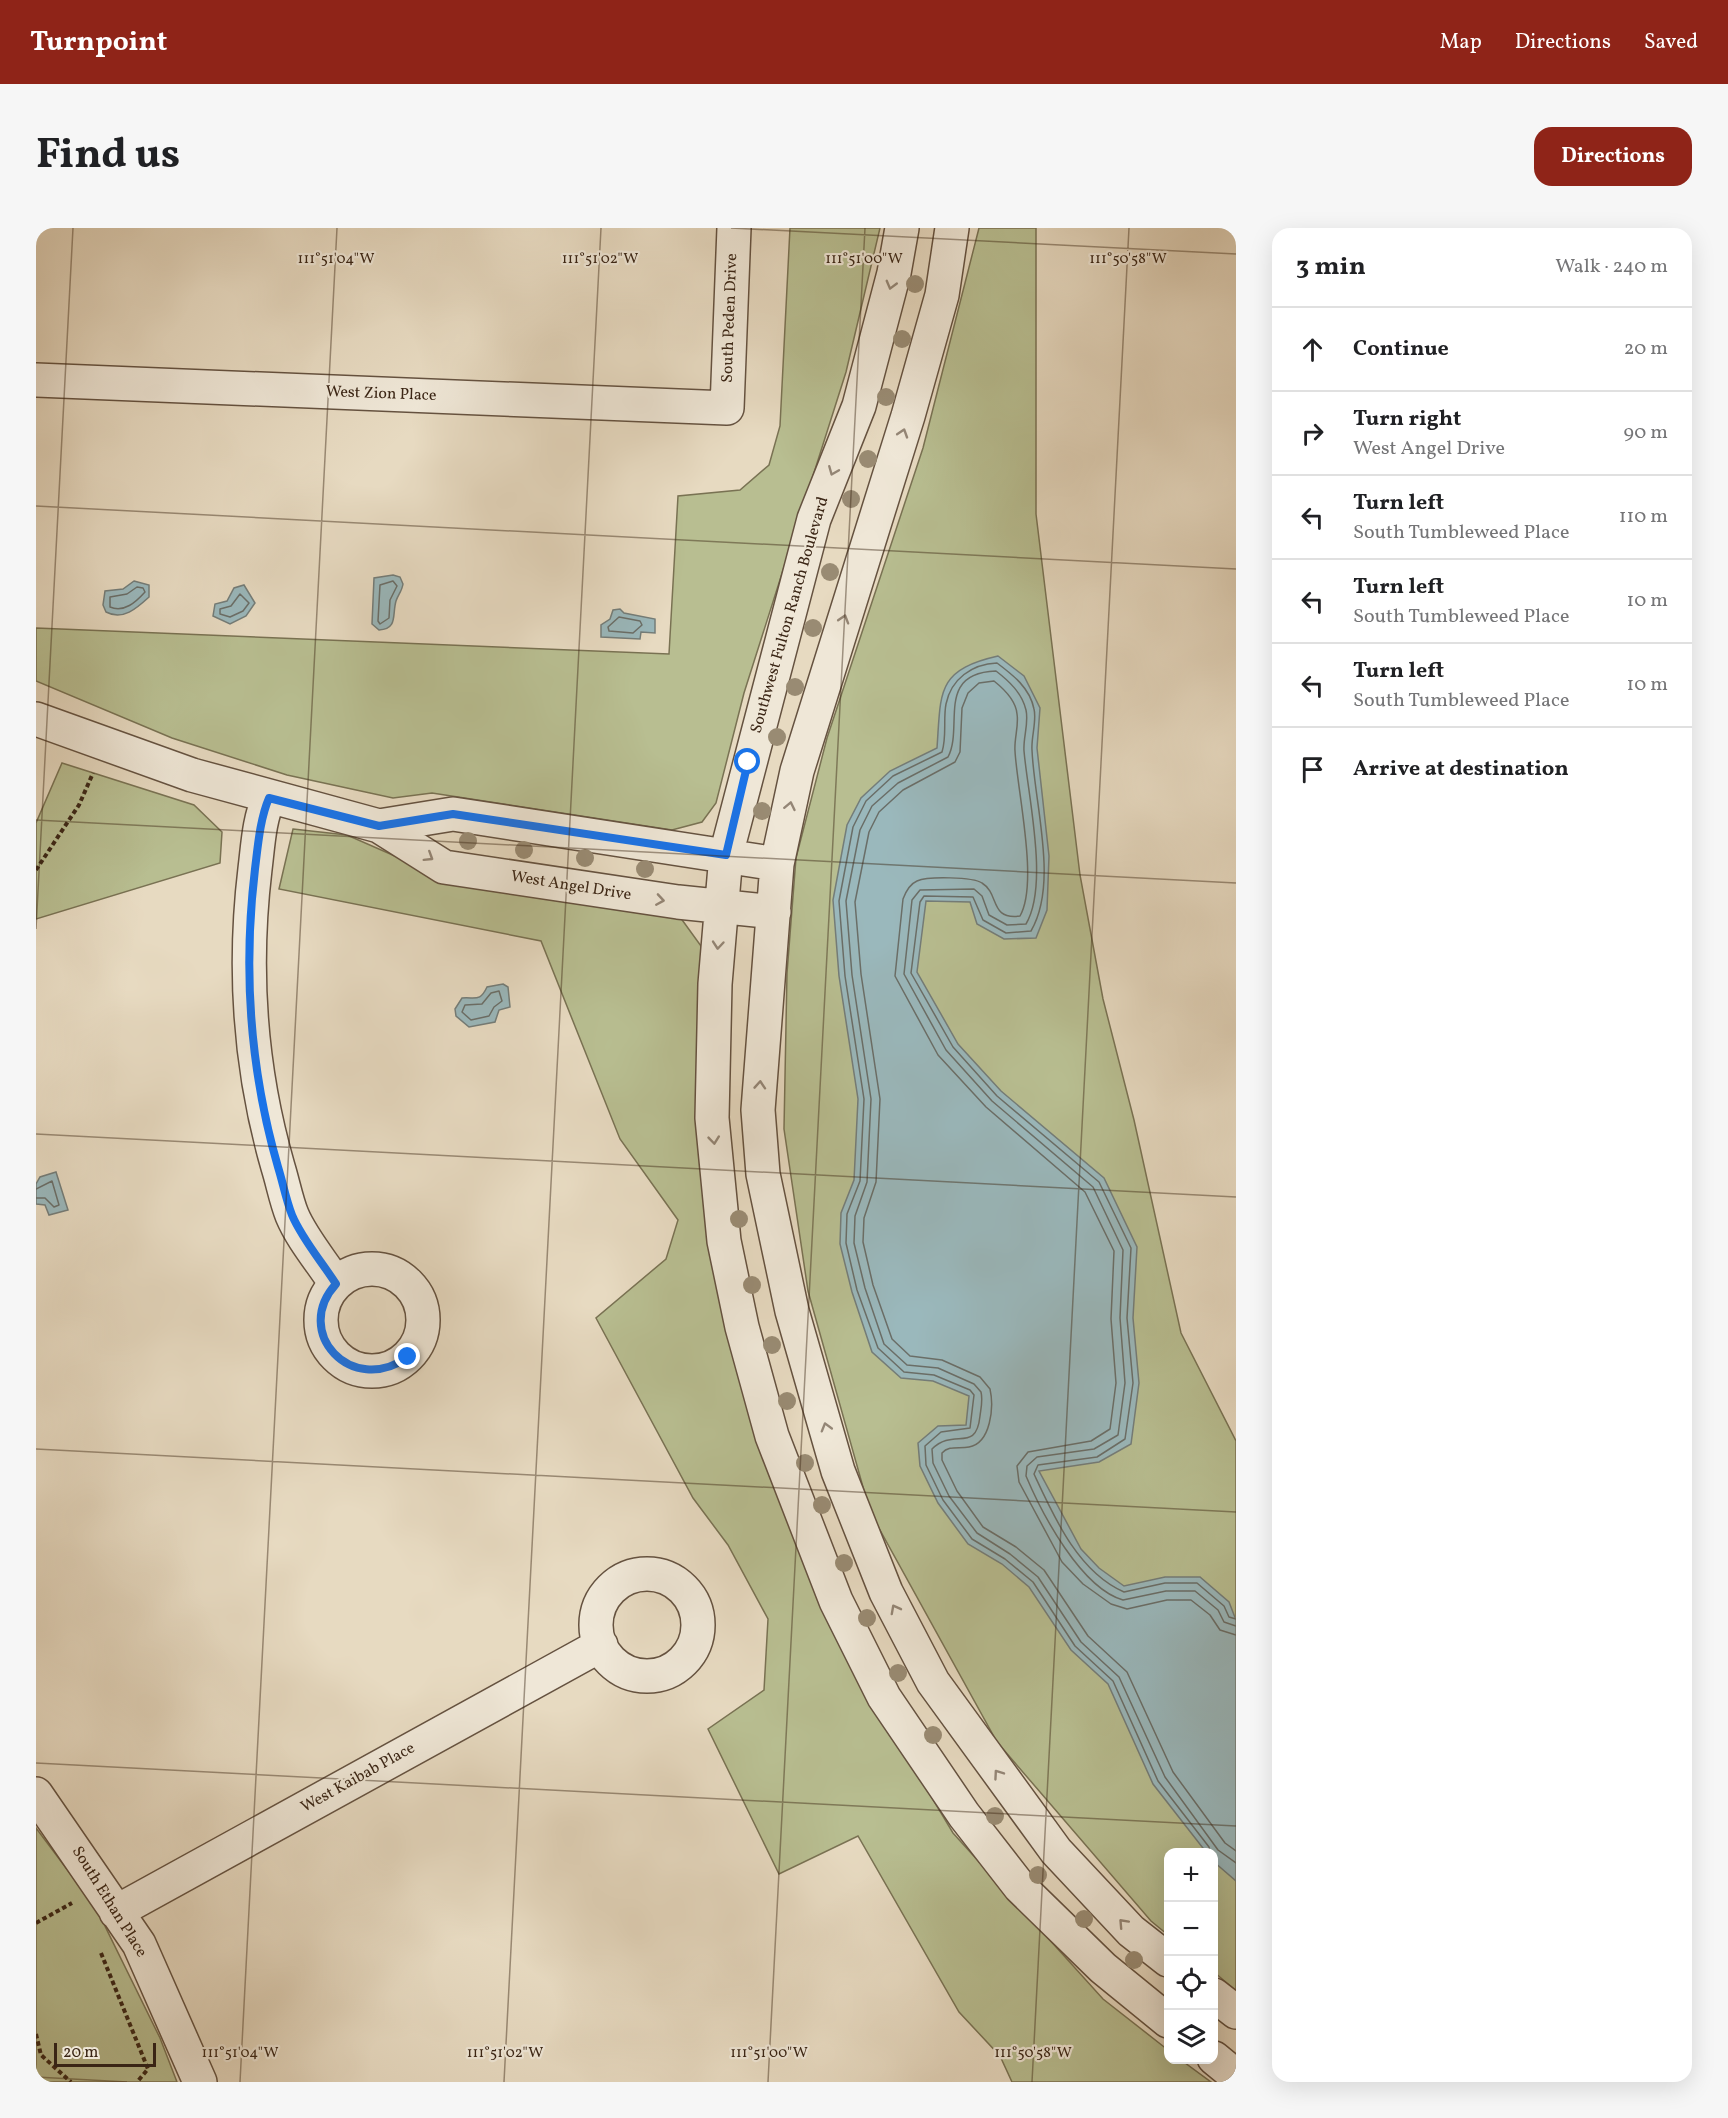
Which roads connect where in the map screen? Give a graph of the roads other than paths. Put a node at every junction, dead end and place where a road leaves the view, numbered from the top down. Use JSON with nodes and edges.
{"nodes":[{"id":1,"x":734,"y":228,"type":"edge"},
{"id":2,"x":902,"y":228,"type":"edge"},
{"id":3,"x":952,"y":228,"type":"edge"},
{"id":4,"x":36,"y":380,"type":"edge"},
{"id":5,"x":727,"y":408,"type":"joint"},
{"id":6,"x":36,"y":719,"type":"edge"},
{"id":7,"x":269,"y":798,"type":"junction"},
{"id":8,"x":379,"y":826,"type":"junction"},
{"id":9,"x":726,"y":855,"type":"junction"},
{"id":10,"x":777,"y":864,"type":"junction"},
{"id":11,"x":722,"y":908,"type":"junction"},
{"id":12,"x":774,"y":912,"type":"junction"},
{"id":13,"x":336,"y":1284,"type":"dead end"},
{"id":14,"x":601,"y":1644,"type":"dead end"},
{"id":15,"x":36,"y":1794,"type":"edge"},
{"id":16,"x":116,"y":1912,"type":"junction"},
{"id":17,"x":1164,"y":1957,"type":"edge"},
{"id":18,"x":1218,"y":1998,"type":"edge"},
{"id":19,"x":1236,"y":2012,"type":"edge"},
{"id":20,"x":1164,"y":2018,"type":"edge"},
{"id":21,"x":1218,"y":2061,"type":"edge"},
{"id":22,"x":1236,"y":2076,"type":"edge"},
{"id":23,"x":200,"y":2082,"type":"edge"}],
"edges":[{"from":1,"to":5,"type":"street","name":"South Peden Drive"},
{"from":2,"to":9,"type":"street","name":"Southwest Fulton Ranch Boulevard","one_way":true},
{"from":10,"to":3,"type":"street","one_way":true},
{"from":4,"to":5,"type":"street","name":"West Zion Place"},
{"from":6,"to":7,"type":"street","name":"West Angel Drive"},
{"from":7,"to":8,"type":"street","name":"West Angel Drive"},
{"from":7,"to":13,"type":"street"},
{"from":8,"to":9,"type":"street","name":"West Angel Drive"},
{"from":8,"to":11,"type":"street","name":"West Angel Drive","one_way":true},
{"from":9,"to":10,"type":"street","name":"West Angel Drive"},
{"from":9,"to":11,"type":"street","name":"Southwest Fulton Ranch Boulevard"},
{"from":10,"to":12,"type":"street"},
{"from":11,"to":12,"type":"street","name":"West Angel Drive"},
{"from":11,"to":20,"type":"street","name":"Southwest Fulton Ranch Boulevard","one_way":true},
{"from":17,"to":12,"type":"street","one_way":true},
{"from":14,"to":16,"type":"street","name":"West Kaibab Place"},
{"from":15,"to":16,"type":"street","name":"South Ethan Place"},
{"from":16,"to":23,"type":"street","name":"South Ethan Place"},
{"from":18,"to":19,"type":"street"},
{"from":21,"to":22,"type":"street"}]}
